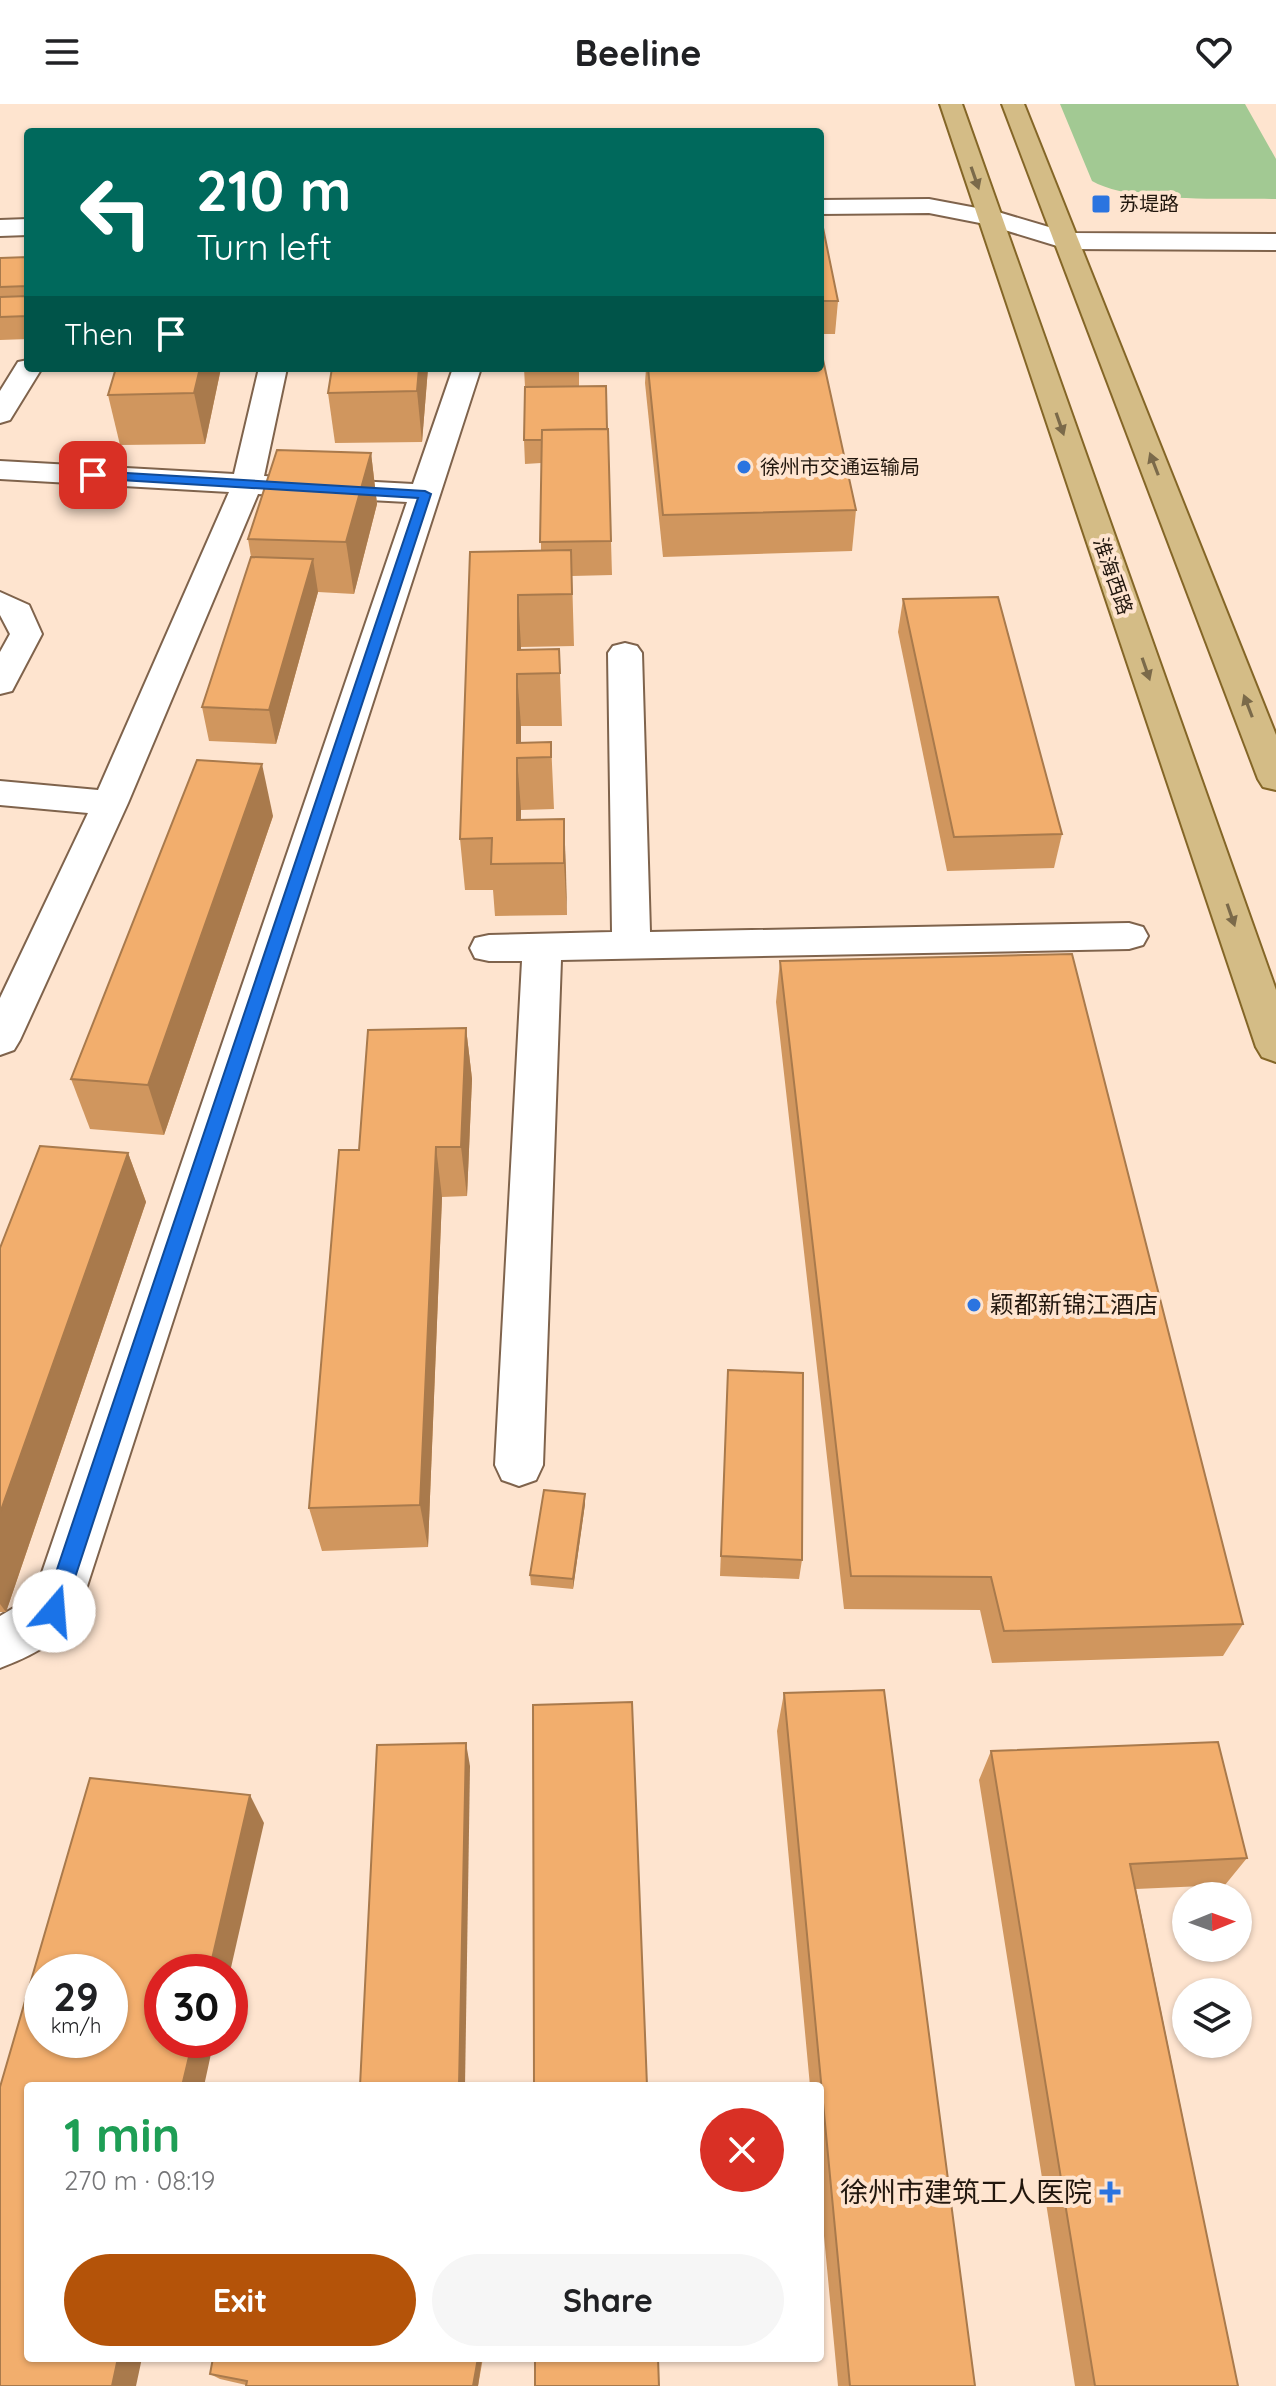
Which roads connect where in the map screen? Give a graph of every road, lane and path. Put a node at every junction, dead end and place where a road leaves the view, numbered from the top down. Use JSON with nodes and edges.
{"nodes":[{"id":1,"x":951,"y":104,"type":"edge"},
{"id":2,"x":1013,"y":104,"type":"edge"},
{"id":3,"x":824,"y":207,"type":"edge"},
{"id":4,"x":989,"y":217,"type":"junction"},
{"id":5,"x":24,"y":227,"type":"edge"},
{"id":6,"x":0,"y":228,"type":"edge"},
{"id":7,"x":1067,"y":241,"type":"junction"},
{"id":8,"x":1276,"y":242,"type":"edge"},
{"id":9,"x":26,"y":372,"type":"edge"},
{"id":10,"x":272,"y":372,"type":"edge"},
{"id":11,"x":466,"y":372,"type":"edge"},
{"id":12,"x":0,"y":414,"type":"edge"},
{"id":13,"x":0,"y":470,"type":"edge"},
{"id":14,"x":247,"y":484,"type":"junction"},
{"id":15,"x":425,"y":494,"type":"junction"},
{"id":16,"x":0,"y":602,"type":"edge"},
{"id":17,"x":625,"y":653,"type":"dead end"},
{"id":18,"x":0,"y":684,"type":"edge"},
{"id":19,"x":1276,"y":779,"type":"edge"},
{"id":20,"x":0,"y":793,"type":"edge"},
{"id":21,"x":110,"y":803,"type":"junction"},
{"id":22,"x":1129,"y":936,"type":"dead end"},
{"id":23,"x":631,"y":945,"type":"junction"},
{"id":24,"x":542,"y":947,"type":"junction"},
{"id":25,"x":489,"y":948,"type":"dead end"},
{"id":26,"x":0,"y":1040,"type":"edge"},
{"id":27,"x":1276,"y":1047,"type":"edge"},
{"id":28,"x":519,"y":1465,"type":"dead end"},
{"id":29,"x":0,"y":1644,"type":"edge"}],
"edges":[{"from":1,"to":4,"type":"main road","name":"淮海西路","one_way":true},
{"from":2,"to":7,"type":"main road"},
{"from":3,"to":4,"type":"street"},
{"from":4,"to":7,"type":"street"},
{"from":4,"to":27,"type":"main road","name":"淮海西路","one_way":true},
{"from":5,"to":6,"type":"street"},
{"from":7,"to":8,"type":"street"},
{"from":19,"to":7,"type":"main road","one_way":true},
{"from":9,"to":12,"type":"street"},
{"from":10,"to":14,"type":"street"},
{"from":11,"to":15,"type":"street"},
{"from":13,"to":14,"type":"street"},
{"from":14,"to":15,"type":"street"},
{"from":14,"to":21,"type":"street"},
{"from":15,"to":29,"type":"street"},
{"from":16,"to":18,"type":"street"},
{"from":17,"to":23,"type":"street"},
{"from":20,"to":21,"type":"street"},
{"from":21,"to":26,"type":"street"},
{"from":22,"to":23,"type":"street"},
{"from":23,"to":24,"type":"street"},
{"from":24,"to":25,"type":"street"},
{"from":24,"to":28,"type":"street"}]}
